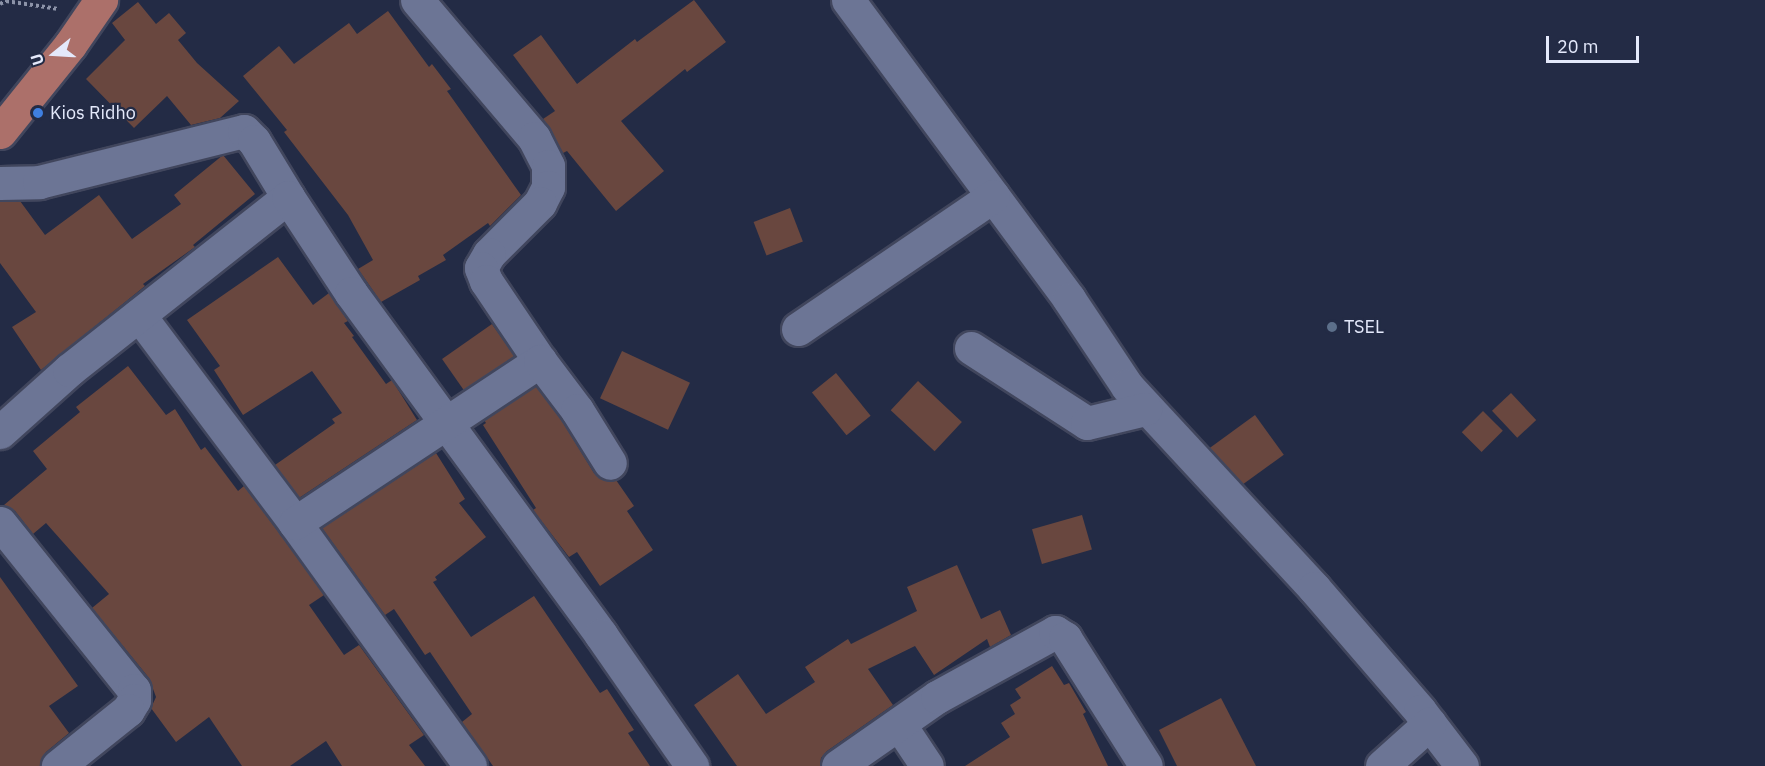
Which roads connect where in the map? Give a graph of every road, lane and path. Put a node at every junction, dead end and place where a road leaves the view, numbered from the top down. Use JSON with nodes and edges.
{"nodes":[{"id":1,"x":417,"y":0,"type":"edge"},
{"id":2,"x":848,"y":0,"type":"edge"},
{"id":3,"x":0,"y":4,"type":"edge"},
{"id":4,"x":96,"y":7,"type":"edge"},
{"id":5,"x":0,"y":132,"type":"edge"},
{"id":6,"x":0,"y":183,"type":"edge"},
{"id":7,"x":993,"y":196,"type":"junction"},
{"id":8,"x":288,"y":197,"type":"junction"},
{"id":9,"x":139,"y":315,"type":"junction"},
{"id":10,"x":798,"y":329,"type":"dead end"},
{"id":11,"x":971,"y":348,"type":"dead end"},
{"id":12,"x":540,"y":361,"type":"junction"},
{"id":13,"x":1145,"y":409,"type":"junction"},
{"id":14,"x":444,"y":423,"type":"junction"},
{"id":15,"x":0,"y":432,"type":"edge"},
{"id":16,"x":610,"y":463,"type":"dead end"},
{"id":17,"x":295,"y":523,"type":"junction"},
{"id":18,"x":0,"y":524,"type":"edge"},
{"id":19,"x":1430,"y":723,"type":"junction"},
{"id":20,"x":899,"y":724,"type":"junction"},
{"id":21,"x":58,"y":766,"type":"edge"},
{"id":22,"x":470,"y":766,"type":"edge"},
{"id":23,"x":692,"y":766,"type":"edge"},
{"id":24,"x":838,"y":766,"type":"edge"},
{"id":25,"x":927,"y":766,"type":"edge"},
{"id":26,"x":1146,"y":766,"type":"edge"},
{"id":27,"x":1382,"y":766,"type":"edge"},
{"id":28,"x":1462,"y":766,"type":"edge"}],
"edges":[{"from":1,"to":12,"type":"street"},
{"from":2,"to":7,"type":"street"},
{"from":3,"to":4,"type":"path"},
{"from":4,"to":5,"type":"highway"},
{"from":6,"to":8,"type":"street"},
{"from":7,"to":10,"type":"street"},
{"from":7,"to":13,"type":"street"},
{"from":8,"to":9,"type":"street"},
{"from":8,"to":14,"type":"street"},
{"from":9,"to":15,"type":"street"},
{"from":9,"to":17,"type":"street"},
{"from":11,"to":13,"type":"street"},
{"from":12,"to":14,"type":"street"},
{"from":12,"to":16,"type":"street"},
{"from":13,"to":19,"type":"street"},
{"from":14,"to":17,"type":"street"},
{"from":14,"to":23,"type":"street"},
{"from":17,"to":22,"type":"street"},
{"from":18,"to":21,"type":"street"},
{"from":19,"to":27,"type":"street"},
{"from":19,"to":28,"type":"street"},
{"from":20,"to":24,"type":"street"},
{"from":20,"to":25,"type":"street"},
{"from":20,"to":26,"type":"street"}]}
